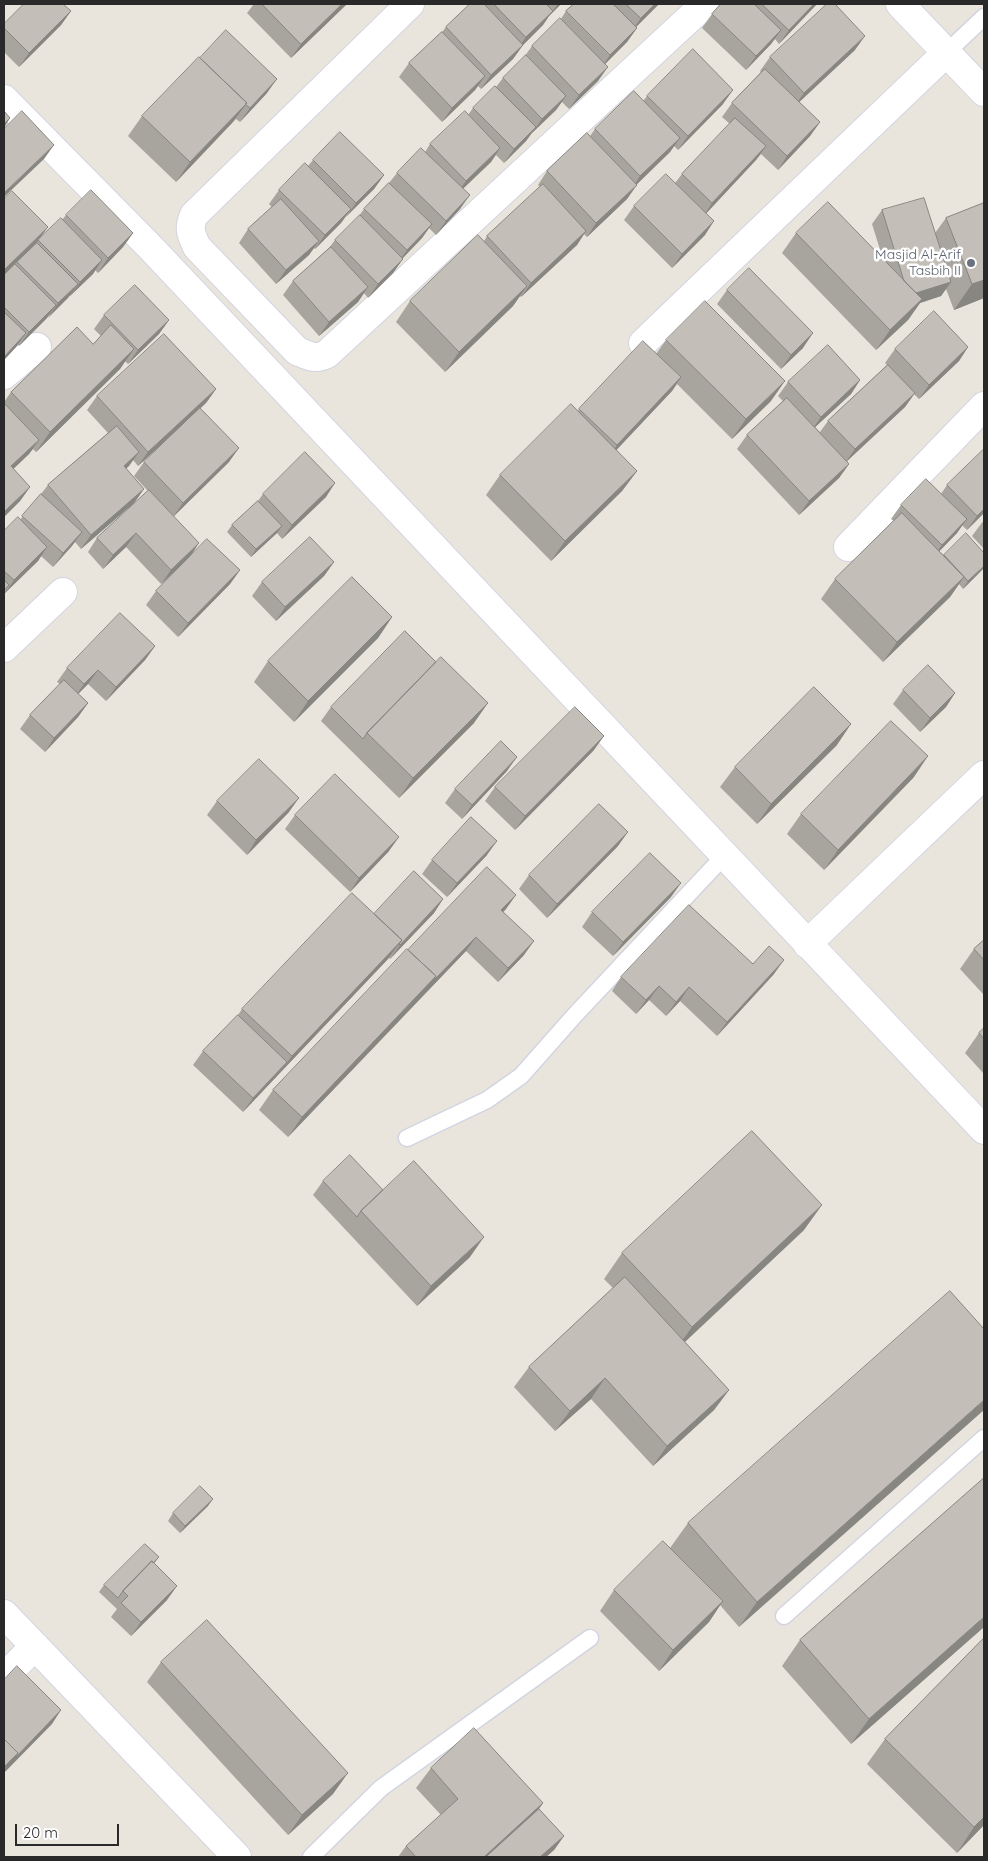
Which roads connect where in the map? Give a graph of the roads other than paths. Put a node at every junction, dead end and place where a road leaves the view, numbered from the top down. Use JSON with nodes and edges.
{"nodes":[{"id":1,"x":410,"y":4,"type":"edge"},
{"id":2,"x":705,"y":4,"type":"edge"},
{"id":3,"x":900,"y":4,"type":"edge"},
{"id":4,"x":984,"y":17,"type":"edge"},
{"id":5,"x":947,"y":52,"type":"junction"},
{"id":6,"x":984,"y":92,"type":"edge"},
{"id":7,"x":4,"y":99,"type":"edge"},
{"id":8,"x":643,"y":343,"type":"edge"},
{"id":9,"x":37,"y":347,"type":"dead end"},
{"id":10,"x":4,"y":375,"type":"edge"},
{"id":11,"x":984,"y":406,"type":"edge"},
{"id":12,"x":848,"y":547,"type":"dead end"},
{"id":13,"x":63,"y":592,"type":"dead end"},
{"id":14,"x":4,"y":648,"type":"edge"},
{"id":15,"x":984,"y":776,"type":"edge"},
{"id":16,"x":724,"y":855,"type":"junction"},
{"id":17,"x":807,"y":944,"type":"junction"},
{"id":18,"x":984,"y":1130,"type":"edge"},
{"id":19,"x":407,"y":1138,"type":"dead end"},
{"id":20,"x":984,"y":1438,"type":"edge"},
{"id":21,"x":4,"y":1614,"type":"edge"},
{"id":22,"x":784,"y":1616,"type":"dead end"},
{"id":23,"x":590,"y":1638,"type":"dead end"},
{"id":24,"x":35,"y":1646,"type":"junction"},
{"id":25,"x":4,"y":1678,"type":"edge"},
{"id":26,"x":237,"y":1857,"type":"edge"},
{"id":27,"x":311,"y":1857,"type":"edge"}],
"edges":[{"from":1,"to":2,"type":"street"},
{"from":3,"to":5,"type":"street"},
{"from":4,"to":5,"type":"lane"},
{"from":5,"to":6,"type":"street"},
{"from":5,"to":8,"type":"street"},
{"from":7,"to":16,"type":"street"},
{"from":9,"to":10,"type":"street"},
{"from":11,"to":12,"type":"street"},
{"from":13,"to":14,"type":"street"},
{"from":15,"to":17,"type":"street"},
{"from":16,"to":17,"type":"street"},
{"from":16,"to":19,"type":"lane"},
{"from":17,"to":18,"type":"street"},
{"from":20,"to":22,"type":"lane"},
{"from":21,"to":24,"type":"street"},
{"from":23,"to":27,"type":"lane"},
{"from":24,"to":25,"type":"street"},
{"from":24,"to":26,"type":"street"}]}
